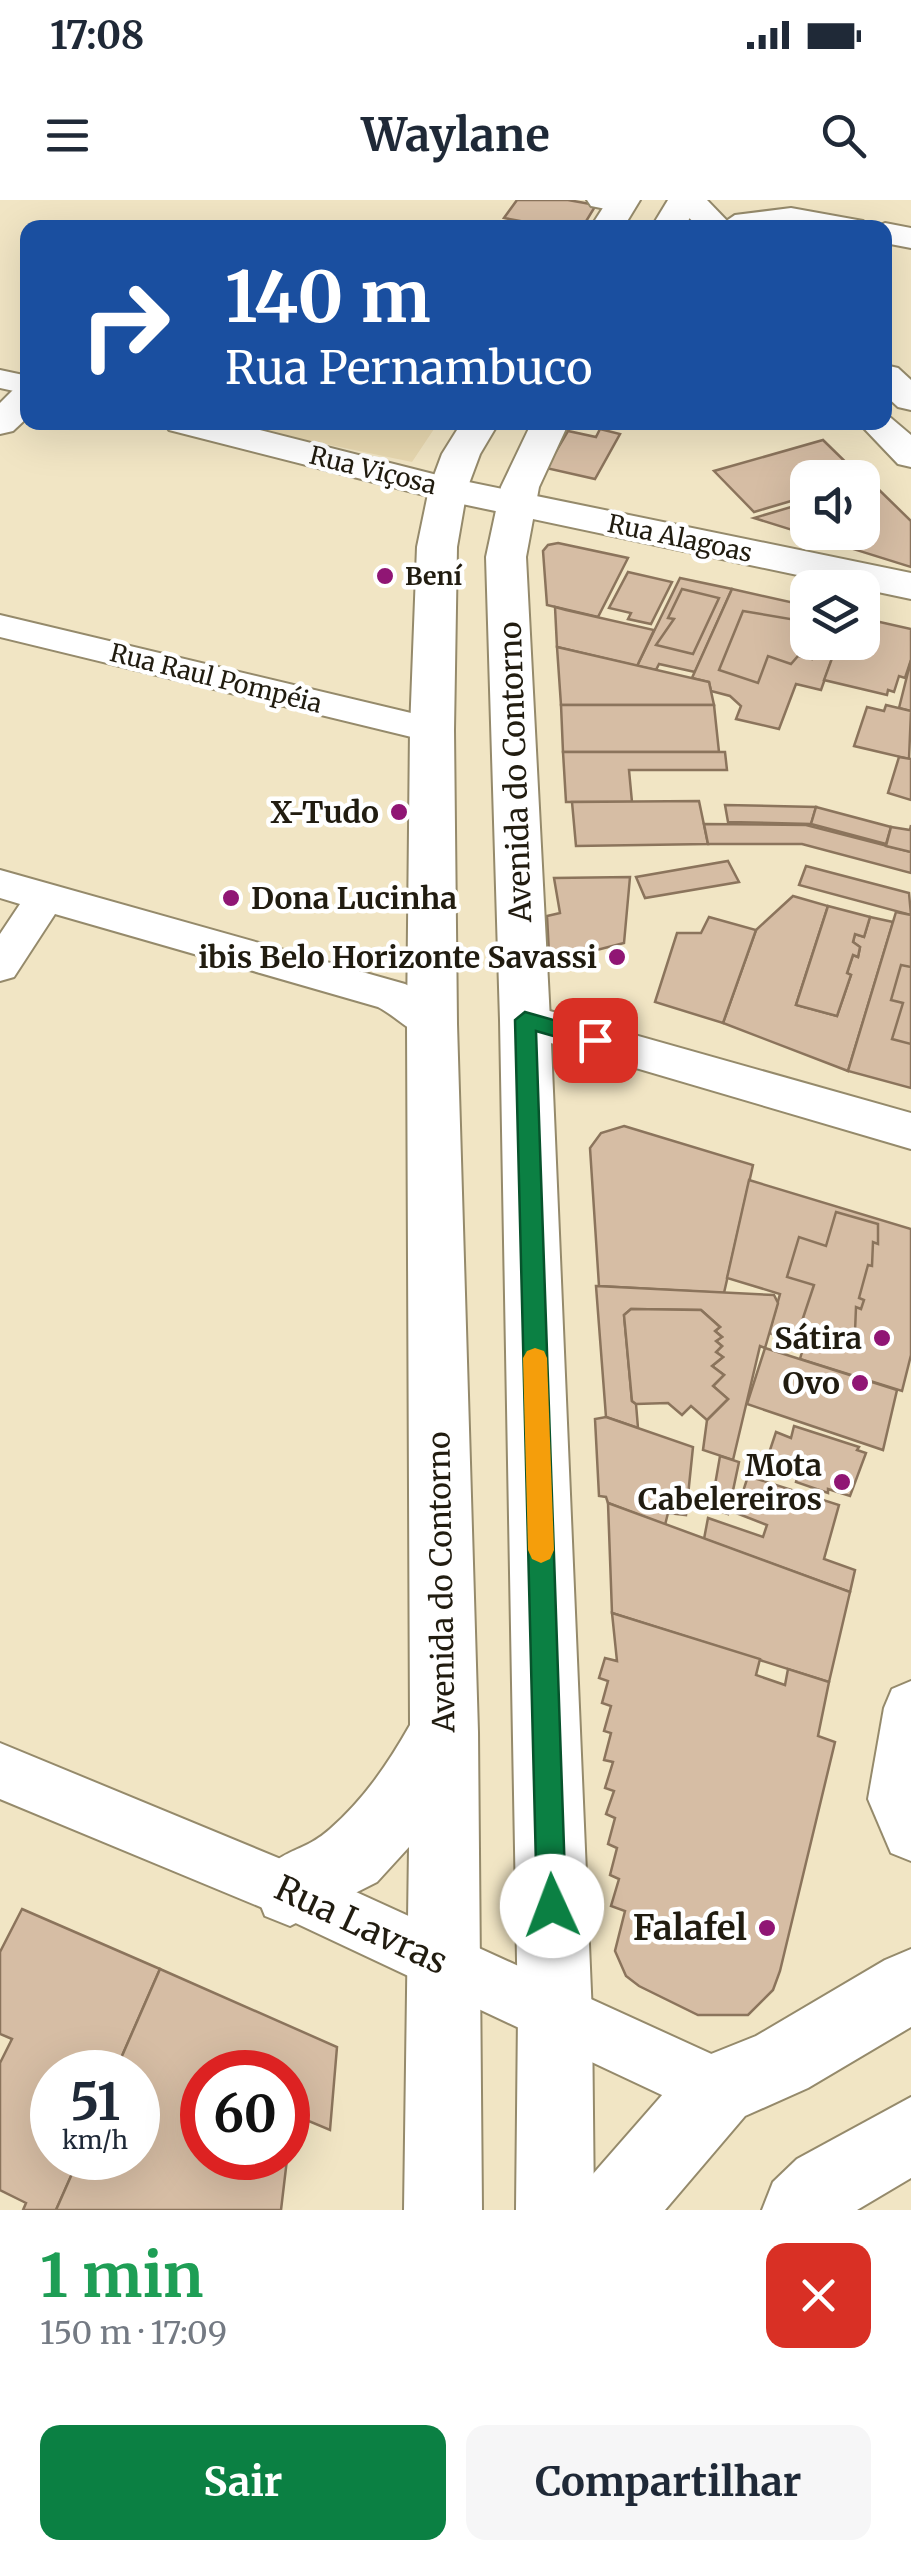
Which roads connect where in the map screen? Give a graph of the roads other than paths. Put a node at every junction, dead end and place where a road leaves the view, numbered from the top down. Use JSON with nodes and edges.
{"nodes":[{"id":1,"x":686,"y":200,"type":"edge"},
{"id":2,"x":709,"y":220,"type":"edge"},
{"id":3,"x":747,"y":220,"type":"edge"},
{"id":4,"x":807,"y":220,"type":"edge"},
{"id":5,"x":20,"y":404,"type":"edge"},
{"id":6,"x":0,"y":423,"type":"edge"},
{"id":7,"x":214,"y":430,"type":"edge"},
{"id":8,"x":475,"y":430,"type":"edge"},
{"id":9,"x":546,"y":430,"type":"edge"},
{"id":10,"x":884,"y":430,"type":"edge"},
{"id":11,"x":911,"y":456,"type":"edge"},
{"id":12,"x":448,"y":488,"type":"junction"},
{"id":13,"x":513,"y":503,"type":"junction"},
{"id":14,"x":911,"y":586,"type":"edge"},
{"id":15,"x":0,"y":626,"type":"edge"},
{"id":16,"x":432,"y":730,"type":"junction"},
{"id":17,"x":0,"y":884,"type":"edge"},
{"id":18,"x":45,"y":897,"type":"junction"},
{"id":19,"x":0,"y":966,"type":"edge"},
{"id":20,"x":525,"y":1020,"type":"junction"},
{"id":21,"x":432,"y":1024,"type":"junction"},
{"id":22,"x":911,"y":1131,"type":"edge"},
{"id":23,"x":911,"y":1708,"type":"edge"},
{"id":24,"x":444,"y":1732,"type":"junction"},
{"id":25,"x":0,"y":1771,"type":"edge"},
{"id":26,"x":911,"y":1833,"type":"edge"},
{"id":27,"x":290,"y":1891,"type":"junction"},
{"id":28,"x":445,"y":1964,"type":"junction"},
{"id":29,"x":911,"y":1986,"type":"edge"},
{"id":30,"x":555,"y":2014,"type":"junction"},
{"id":31,"x":718,"y":2089,"type":"junction"},
{"id":32,"x":900,"y":2151,"type":"edge"},
{"id":33,"x":442,"y":2210,"type":"edge"},
{"id":34,"x":555,"y":2210,"type":"edge"},
{"id":35,"x":614,"y":2210,"type":"edge"},
{"id":36,"x":801,"y":2210,"type":"edge"}],
"edges":[{"from":1,"to":2,"type":"main road"},
{"from":3,"to":4,"type":"main road"},
{"from":5,"to":6,"type":"main road"},
{"from":7,"to":12,"type":"main road","name":"Rua Viçosa"},
{"from":8,"to":12,"type":"main road","name":"Avenida do Contorno"},
{"from":9,"to":13,"type":"main road","name":"Avenida do Contorno"},
{"from":10,"to":11,"type":"main road"},
{"from":12,"to":13,"type":"main road","name":"Rua Alagoas"},
{"from":12,"to":16,"type":"main road","name":"Avenida do Contorno"},
{"from":13,"to":14,"type":"main road","name":"Rua Alagoas"},
{"from":13,"to":20,"type":"main road","name":"Avenida do Contorno"},
{"from":15,"to":16,"type":"street","name":"Rua Raul Pompéia"},
{"from":16,"to":21,"type":"main road","name":"Avenida do Contorno"},
{"from":17,"to":18,"type":"street"},
{"from":18,"to":19,"type":"street"},
{"from":18,"to":21,"type":"street"},
{"from":20,"to":22,"type":"street"},
{"from":20,"to":30,"type":"main road","name":"Avenida do Contorno"},
{"from":21,"to":24,"type":"main road","name":"Avenida do Contorno"},
{"from":23,"to":26,"type":"street"},
{"from":24,"to":27,"type":"main road"},
{"from":24,"to":28,"type":"main road","name":"Avenida do Contorno"},
{"from":25,"to":27,"type":"street","name":"Rua Lavras"},
{"from":27,"to":28,"type":"street","name":"Rua Lavras"},
{"from":28,"to":30,"type":"street","name":"Rua Lavras"},
{"from":28,"to":33,"type":"main road","name":"Avenida do Contorno"},
{"from":29,"to":31,"type":"main road"},
{"from":30,"to":31,"type":"street","name":"Rua Lavras"},
{"from":30,"to":34,"type":"main road","name":"Avenida do Contorno"},
{"from":31,"to":35,"type":"main road"},
{"from":32,"to":36,"type":"main road"}]}
